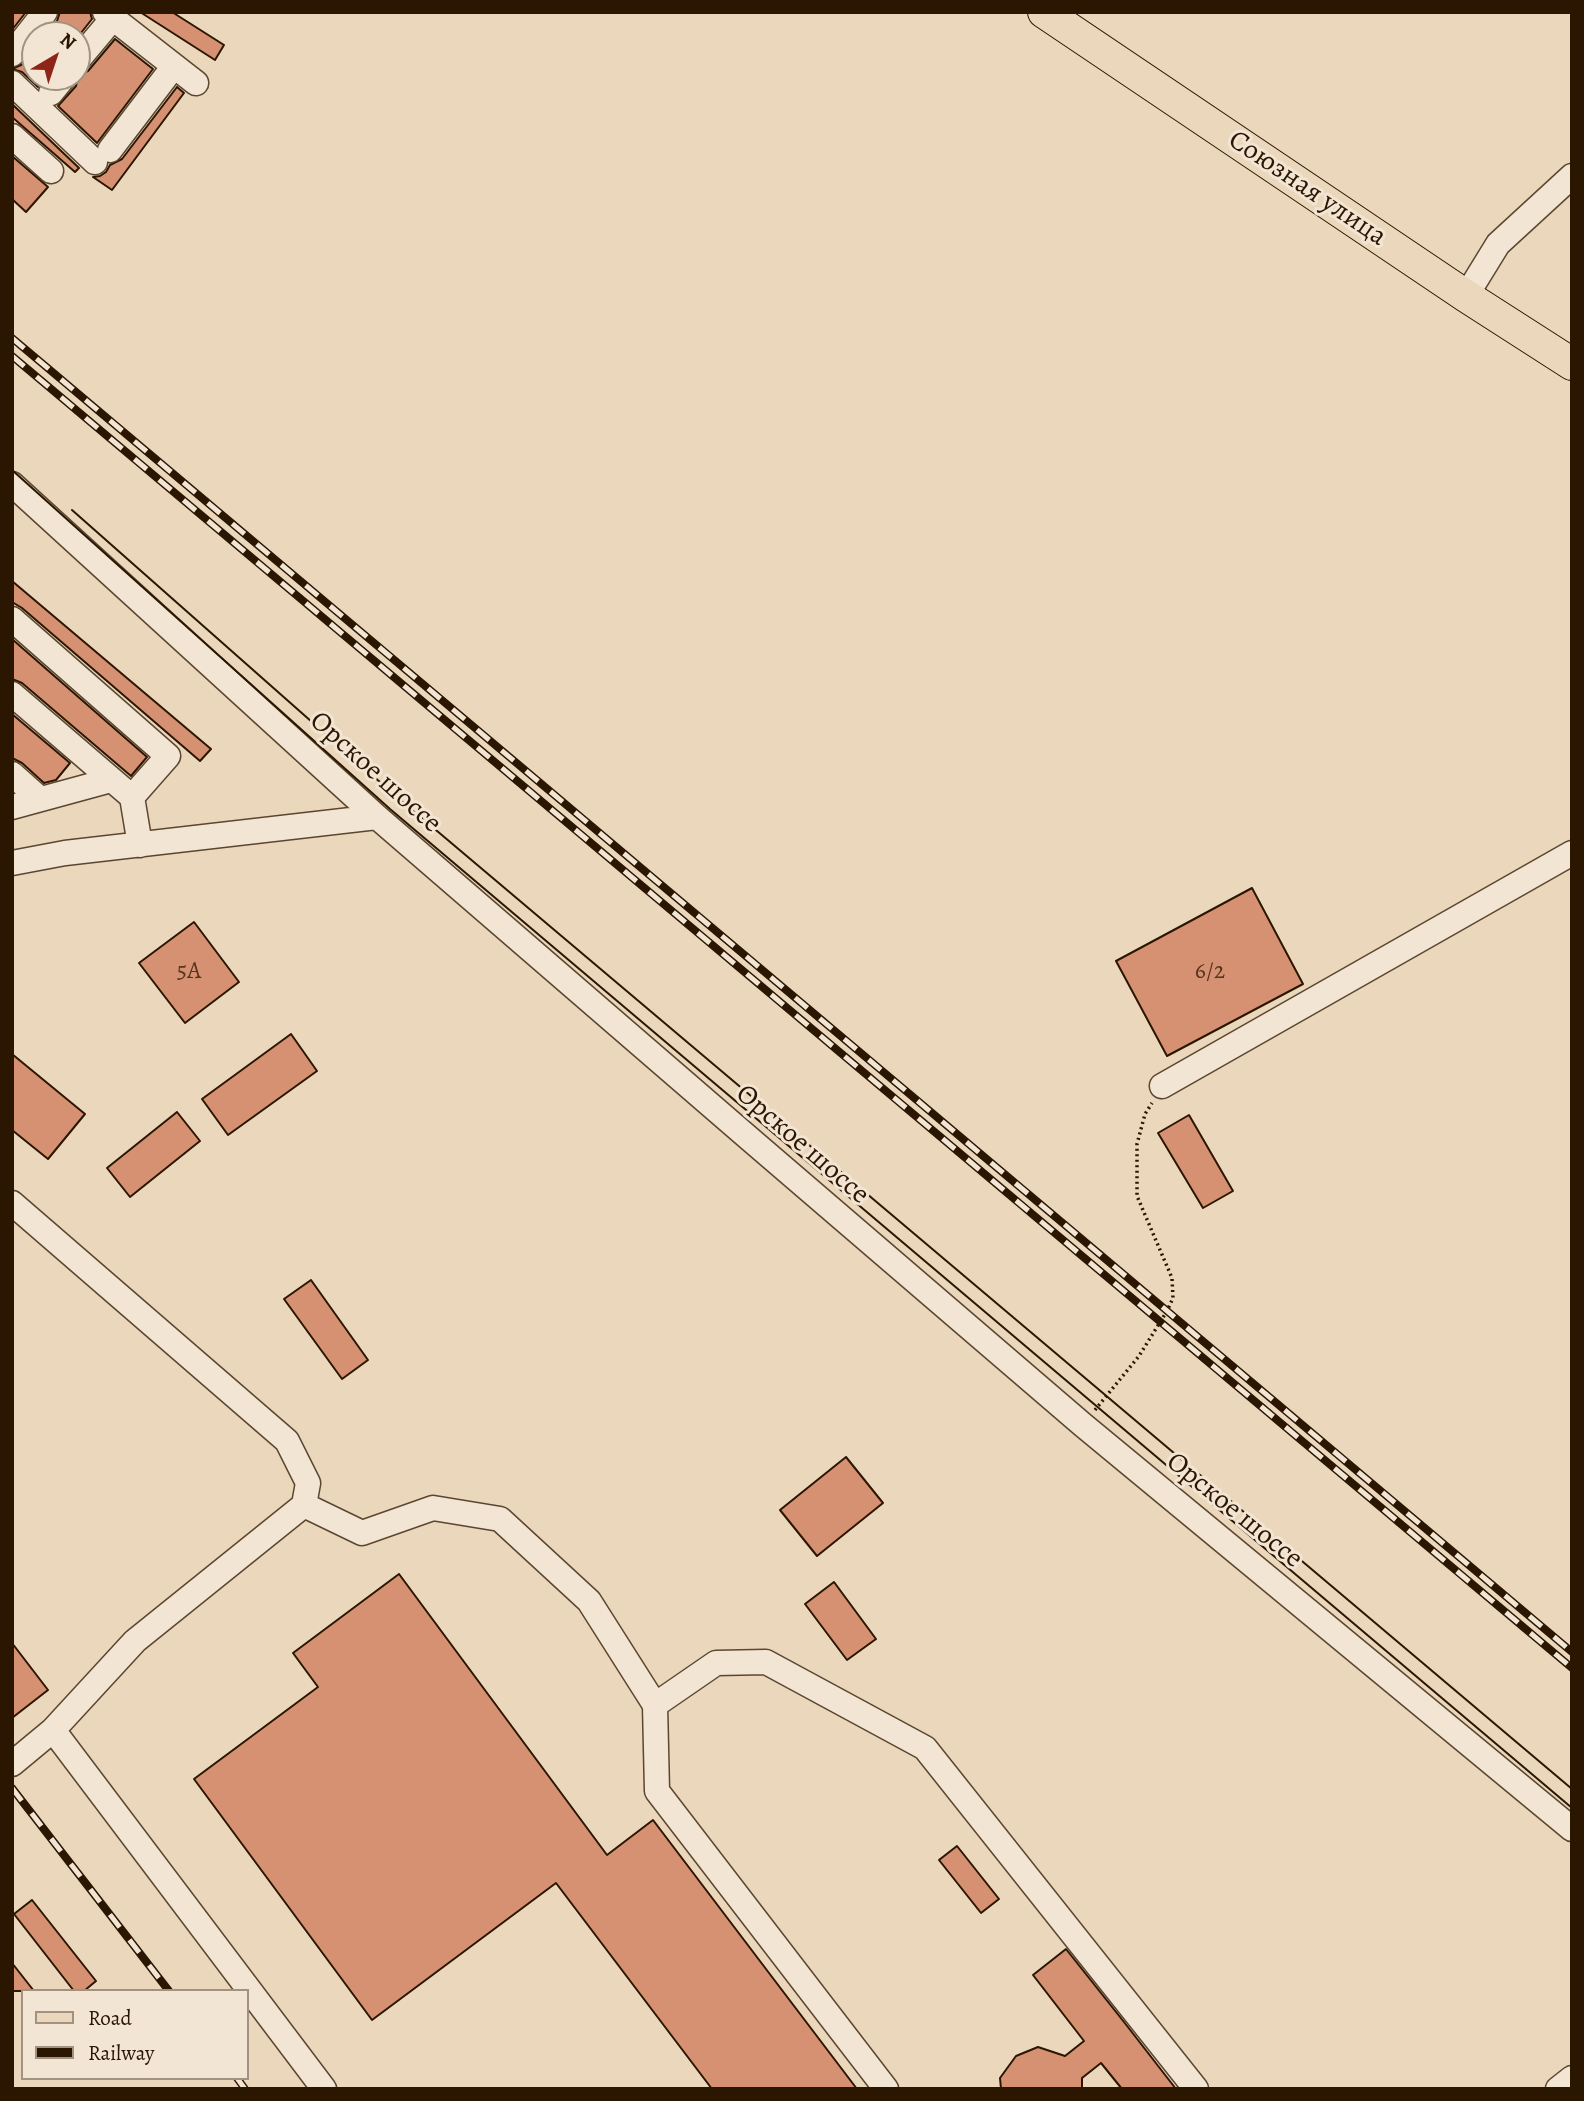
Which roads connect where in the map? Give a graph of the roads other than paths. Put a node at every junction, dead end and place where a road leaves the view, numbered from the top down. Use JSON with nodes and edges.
{"nodes":[{"id":1,"x":45,"y":12,"type":"edge"},
{"id":2,"x":1044,"y":12,"type":"edge"},
{"id":3,"x":109,"y":15,"type":"edge"},
{"id":4,"x":91,"y":41,"type":"edge"},
{"id":5,"x":12,"y":54,"type":"edge"},
{"id":6,"x":174,"y":66,"type":"junction"},
{"id":7,"x":12,"y":83,"type":"edge"},
{"id":8,"x":196,"y":83,"type":"dead end"},
{"id":9,"x":12,"y":136,"type":"edge"},
{"id":10,"x":51,"y":171,"type":"dead end"},
{"id":11,"x":1572,"y":176,"type":"edge"},
{"id":12,"x":1466,"y":296,"type":"junction"},
{"id":13,"x":1572,"y":364,"type":"edge"},
{"id":14,"x":12,"y":484,"type":"edge"},
{"id":15,"x":12,"y":619,"type":"edge"},
{"id":16,"x":12,"y":694,"type":"edge"},
{"id":17,"x":12,"y":774,"type":"edge"},
{"id":18,"x":111,"y":779,"type":"junction"},
{"id":19,"x":132,"y":797,"type":"junction"},
{"id":20,"x":40,"y":799,"type":"junction"},
{"id":21,"x":12,"y":807,"type":"edge"},
{"id":22,"x":377,"y":817,"type":"junction"},
{"id":23,"x":140,"y":845,"type":"junction"},
{"id":24,"x":1572,"y":853,"type":"edge"},
{"id":25,"x":12,"y":863,"type":"edge"},
{"id":26,"x":1162,"y":1086,"type":"road end"},
{"id":27,"x":12,"y":1203,"type":"edge"},
{"id":28,"x":303,"y":1505,"type":"junction"},
{"id":29,"x":655,"y":1705,"type":"junction"},
{"id":30,"x":53,"y":1730,"type":"junction"},
{"id":31,"x":12,"y":1764,"type":"edge"},
{"id":32,"x":1572,"y":1829,"type":"edge"},
{"id":33,"x":1572,"y":2078,"type":"edge"},
{"id":34,"x":324,"y":2089,"type":"edge"},
{"id":35,"x":886,"y":2089,"type":"edge"},
{"id":36,"x":1196,"y":2089,"type":"edge"},
{"id":37,"x":1558,"y":2089,"type":"edge"}],
"edges":[{"from":1,"to":5,"type":"street"},
{"from":2,"to":12,"type":"main road","name":"Союзная улица"},
{"from":3,"to":4,"type":"street"},
{"from":3,"to":6,"type":"street"},
{"from":6,"to":7,"type":"street"},
{"from":6,"to":8,"type":"street"},
{"from":9,"to":10,"type":"street"},
{"from":11,"to":12,"type":"street"},
{"from":12,"to":13,"type":"main road","name":"Союзная улица"},
{"from":14,"to":22,"type":"street","name":"Орское шоссе"},
{"from":15,"to":19,"type":"street"},
{"from":16,"to":18,"type":"street"},
{"from":17,"to":20,"type":"street"},
{"from":18,"to":19,"type":"street"},
{"from":18,"to":20,"type":"street"},
{"from":19,"to":23,"type":"street"},
{"from":20,"to":21,"type":"street"},
{"from":22,"to":23,"type":"street"},
{"from":22,"to":32,"type":"street","name":"Орское шоссе"},
{"from":23,"to":25,"type":"street"},
{"from":24,"to":26,"type":"street"},
{"from":27,"to":28,"type":"street"},
{"from":28,"to":29,"type":"street"},
{"from":28,"to":30,"type":"street"},
{"from":29,"to":35,"type":"street"},
{"from":29,"to":36,"type":"street"},
{"from":30,"to":31,"type":"street"},
{"from":30,"to":34,"type":"street"},
{"from":33,"to":37,"type":"street"}]}
